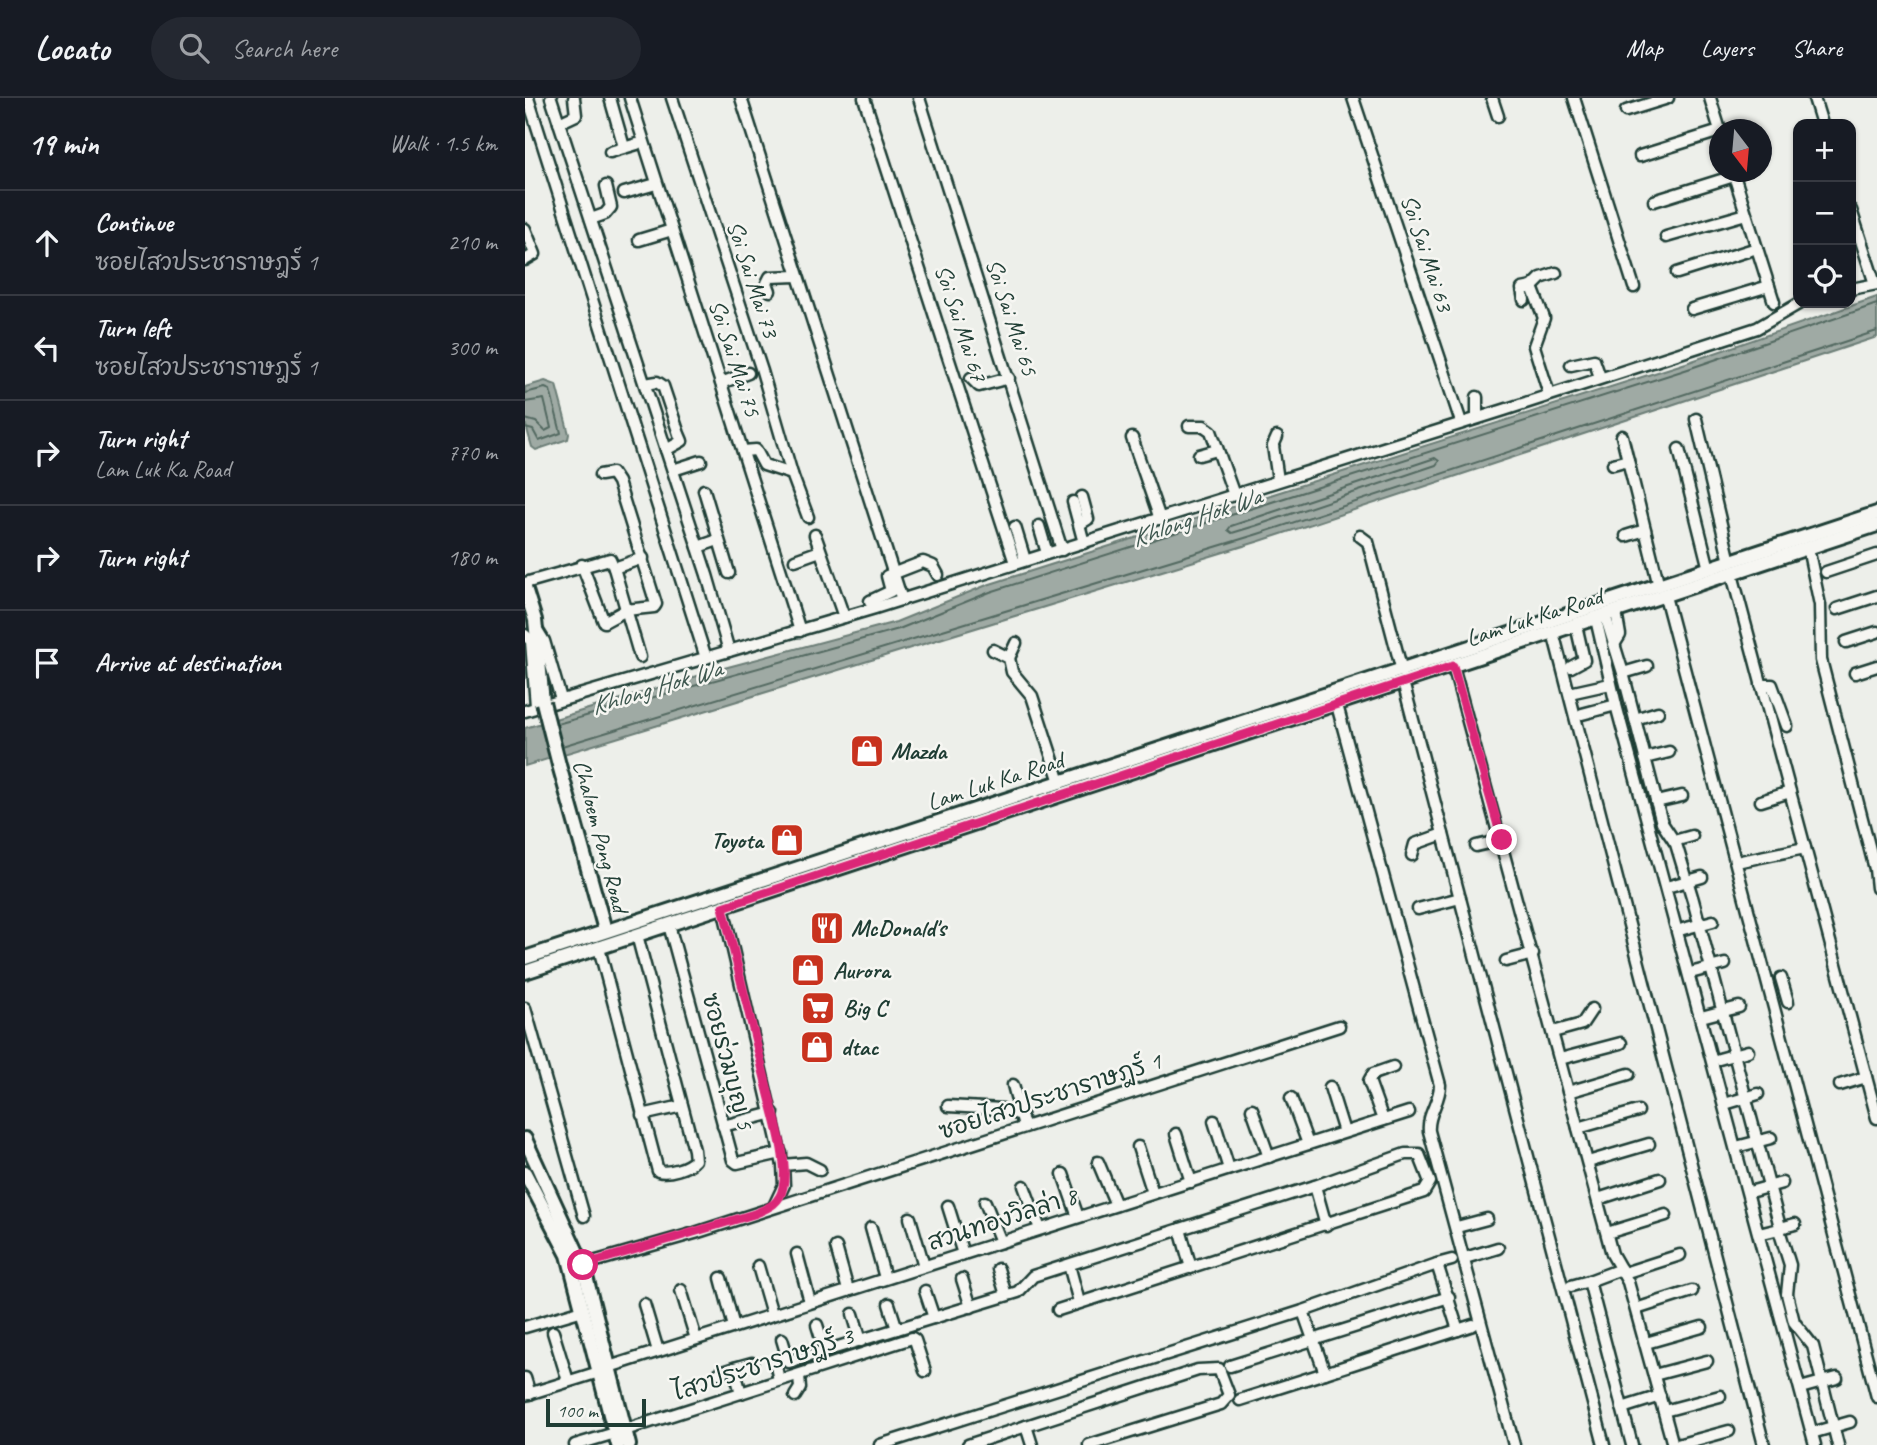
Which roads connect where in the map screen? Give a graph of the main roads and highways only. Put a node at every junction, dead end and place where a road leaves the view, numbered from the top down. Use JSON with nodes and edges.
{"nodes":[{"id":1,"x":1877,"y":513,"type":"edge"},
{"id":2,"x":1877,"y":525,"type":"edge"},
{"id":3,"x":1731,"y":568,"type":"junction"},
{"id":4,"x":525,"y":588,"type":"edge"},
{"id":5,"x":1662,"y":591,"type":"junction"},
{"id":6,"x":532,"y":631,"type":"edge"},
{"id":7,"x":1402,"y":677,"type":"junction"},
{"id":8,"x":605,"y":930,"type":"junction"},
{"id":9,"x":525,"y":958,"type":"edge"},
{"id":10,"x":525,"y":972,"type":"edge"},
{"id":11,"x":525,"y":1139,"type":"edge"},
{"id":12,"x":525,"y":1173,"type":"edge"},
{"id":13,"x":579,"y":1269,"type":"junction"},
{"id":14,"x":619,"y":1436,"type":"edge"},
{"id":15,"x":629,"y":1445,"type":"edge"}],
"edges":[{"from":1,"to":3,"type":"main road","name":"Lam Luk Ka Road"},
{"from":2,"to":3,"type":"main road","name":"Lam Luk Ka Road"},
{"from":3,"to":5,"type":"main road","name":"Lam Luk Ka Road"},
{"from":3,"to":5,"type":"main road","name":"Lam Luk Ka Road"},
{"from":4,"to":6,"type":"main road","name":"Chaloem Pong Road"},
{"from":5,"to":7,"type":"main road","name":"Lam Luk Ka Road"},
{"from":5,"to":7,"type":"main road","name":"Lam Luk Ka Road"},
{"from":6,"to":8,"type":"main road","name":"Chaloem Pong Road","bridge":true},
{"from":7,"to":8,"type":"main road","name":"Lam Luk Ka Road"},
{"from":7,"to":10,"type":"main road","name":"Lam Luk Ka Road"},
{"from":8,"to":9,"type":"main road","name":"Lam Luk Ka Road"},
{"from":11,"to":13,"type":"main road"},
{"from":12,"to":13,"type":"main road"},
{"from":13,"to":14,"type":"main road"},
{"from":14,"to":15,"type":"main road"}]}
